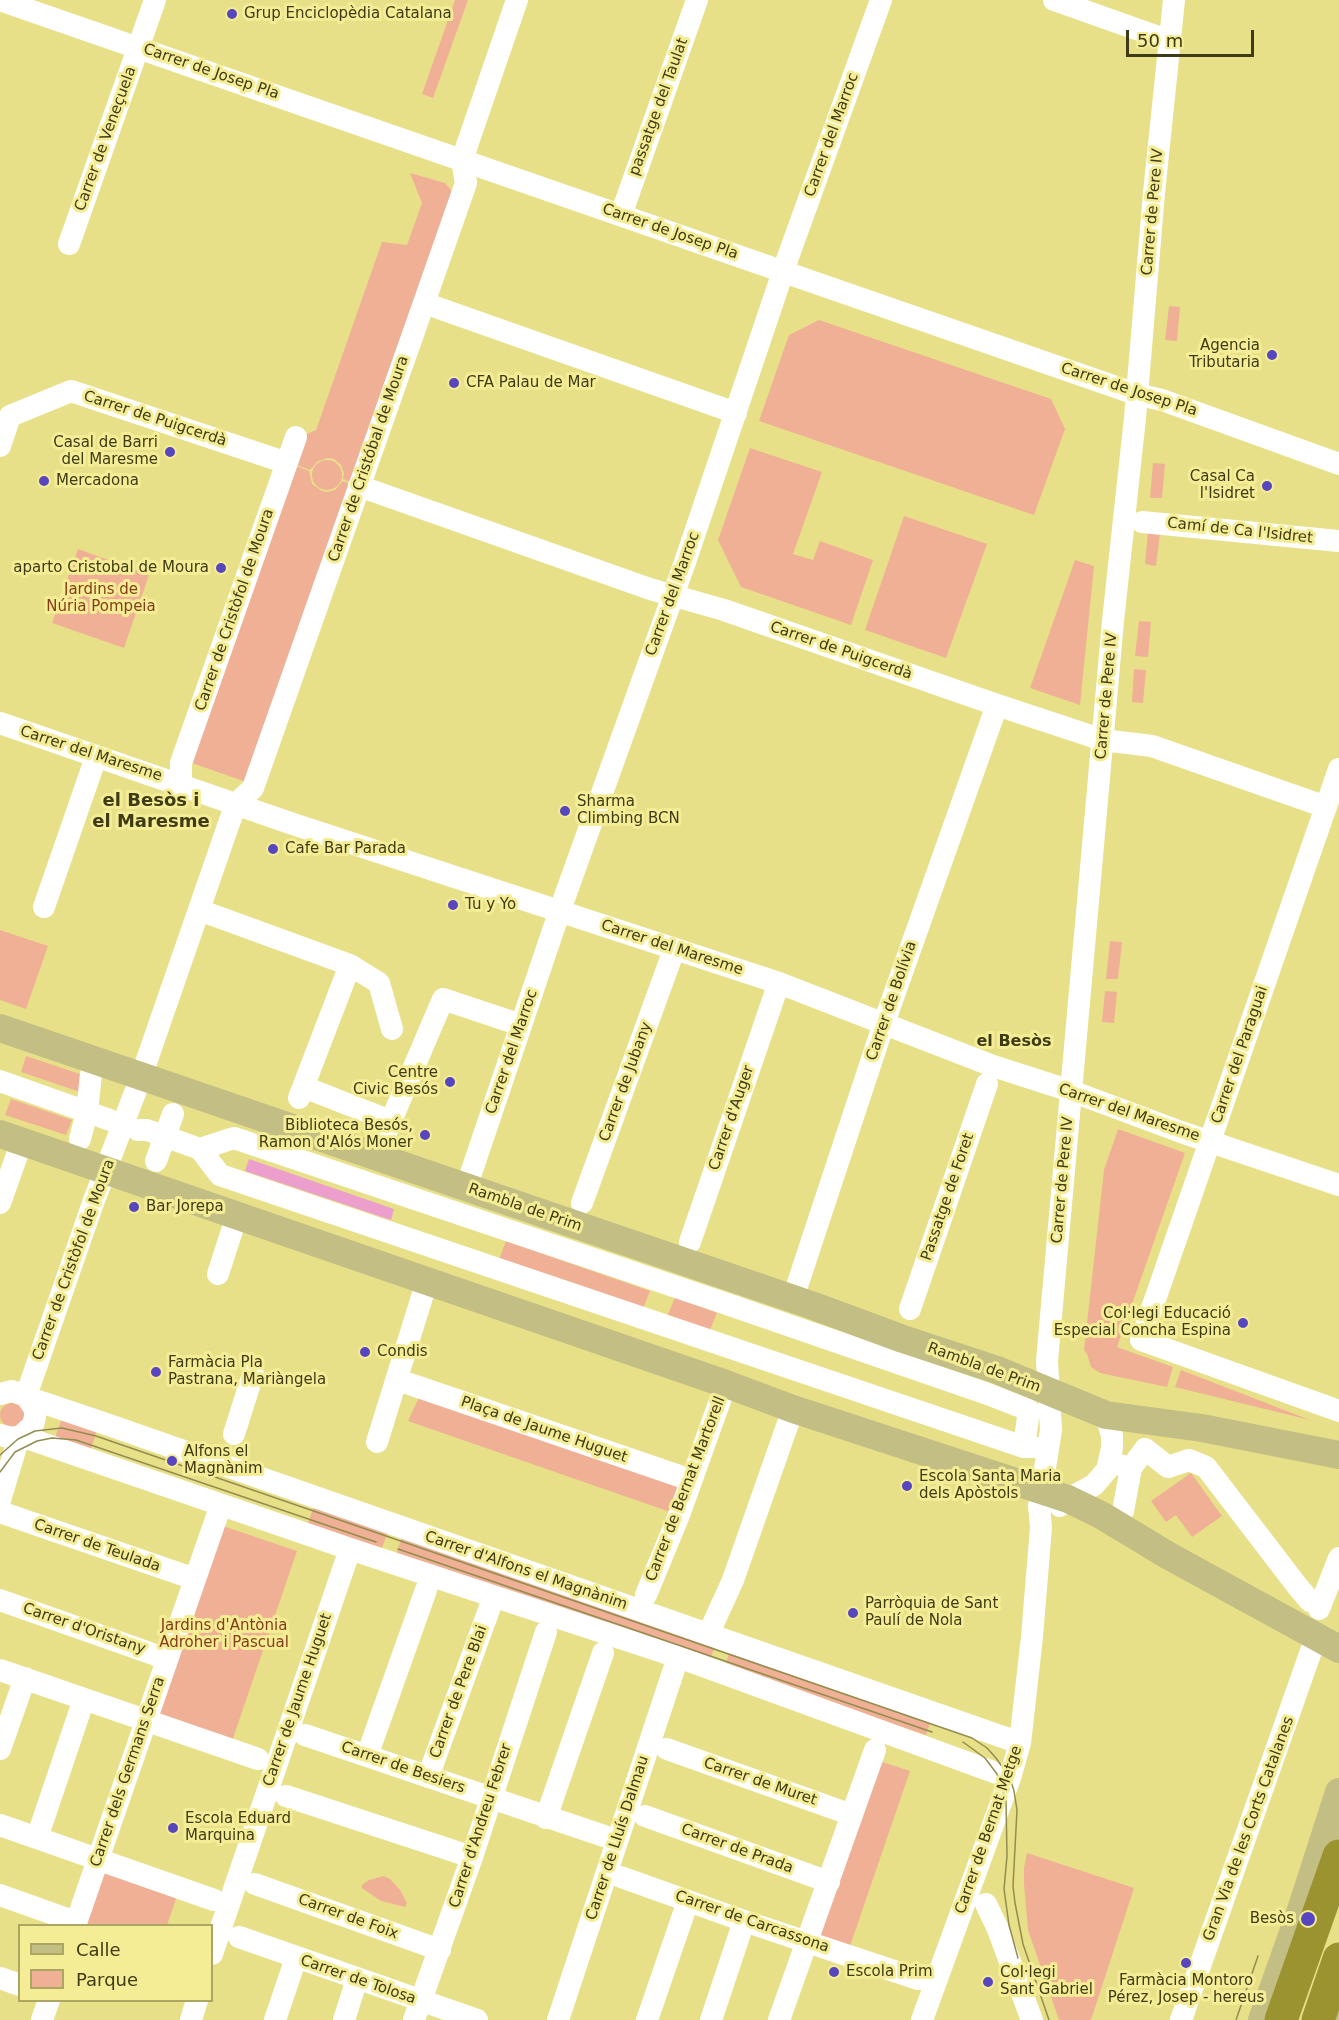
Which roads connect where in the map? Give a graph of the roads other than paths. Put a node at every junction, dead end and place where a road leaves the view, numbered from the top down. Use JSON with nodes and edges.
{"nodes":[{"id":1,"x":0,"y":0,"type":"edge"},
{"id":2,"x":155,"y":0,"type":"edge"},
{"id":3,"x":516,"y":0,"type":"edge"},
{"id":4,"x":697,"y":0,"type":"edge"},
{"id":5,"x":881,"y":0,"type":"edge"},
{"id":6,"x":1054,"y":0,"type":"edge"},
{"id":7,"x":1174,"y":0,"type":"edge"},
{"id":8,"x":1170,"y":41,"type":"junction"},
{"id":9,"x":139,"y":47,"type":"junction"},
{"id":10,"x":462,"y":160,"type":"junction"},
{"id":11,"x":621,"y":215,"type":"junction"},
{"id":12,"x":69,"y":244,"type":"dead end"},
{"id":13,"x":784,"y":271,"type":"junction"},
{"id":14,"x":424,"y":303,"type":"junction"},
{"id":15,"x":1136,"y":394,"type":"junction"},
{"id":16,"x":5,"y":407,"type":"edge"},
{"id":17,"x":735,"y":413,"type":"junction"},
{"id":18,"x":296,"y":437,"type":"dead end"},
{"id":19,"x":0,"y":446,"type":"edge"},
{"id":20,"x":287,"y":463,"type":"junction"},
{"id":21,"x":1339,"y":464,"type":"edge"},
{"id":22,"x":358,"y":486,"type":"junction"},
{"id":23,"x":1142,"y":522,"type":"dead end"},
{"id":24,"x":1339,"y":541,"type":"edge"},
{"id":25,"x":673,"y":594,"type":"junction"},
{"id":26,"x":997,"y":705,"type":"junction"},
{"id":27,"x":2,"y":729,"type":"edge"},
{"id":28,"x":1103,"y":740,"type":"junction"},
{"id":29,"x":96,"y":757,"type":"junction"},
{"id":30,"x":1339,"y":769,"type":"edge"},
{"id":31,"x":181,"y":784,"type":"junction"},
{"id":32,"x":236,"y":804,"type":"junction"},
{"id":33,"x":1326,"y":807,"type":"junction"},
{"id":34,"x":44,"y":907,"type":"dead end"},
{"id":35,"x":199,"y":910,"type":"junction"},
{"id":36,"x":560,"y":910,"type":"junction"},
{"id":37,"x":670,"y":961,"type":"dead end"},
{"id":38,"x":350,"y":965,"type":"junction"},
{"id":39,"x":775,"y":994,"type":"dead end"},
{"id":40,"x":884,"y":1023,"type":"junction"},
{"id":41,"x":521,"y":1025,"type":"junction"},
{"id":42,"x":0,"y":1028,"type":"edge"},
{"id":43,"x":392,"y":1029,"type":"dead end"},
{"id":44,"x":91,"y":1074,"type":"dead end"},
{"id":45,"x":141,"y":1077,"type":"junction"},
{"id":46,"x":0,"y":1081,"type":"edge"},
{"id":47,"x":987,"y":1084,"type":"dead end"},
{"id":48,"x":1071,"y":1091,"type":"junction"},
{"id":49,"x":87,"y":1112,"type":"junction"},
{"id":50,"x":173,"y":1114,"type":"dead end"},
{"id":51,"x":380,"y":1117,"type":"dead end"},
{"id":52,"x":138,"y":1128,"type":"junction"},
{"id":53,"x":11,"y":1138,"type":"edge"},
{"id":54,"x":80,"y":1139,"type":"dead end"},
{"id":55,"x":1210,"y":1141,"type":"junction"},
{"id":56,"x":380,"y":1149,"type":"dead end"},
{"id":57,"x":200,"y":1150,"type":"junction"},
{"id":58,"x":156,"y":1161,"type":"dead end"},
{"id":59,"x":106,"y":1170,"type":"junction"},
{"id":60,"x":1339,"y":1185,"type":"edge"},
{"id":61,"x":466,"y":1188,"type":"junction"},
{"id":62,"x":0,"y":1203,"type":"edge"},
{"id":63,"x":582,"y":1203,"type":"dead end"},
{"id":64,"x":237,"y":1215,"type":"junction"},
{"id":65,"x":690,"y":1242,"type":"dead end"},
{"id":66,"x":218,"y":1274,"type":"dead end"},
{"id":67,"x":428,"y":1281,"type":"junction"},
{"id":68,"x":790,"y":1298,"type":"junction"},
{"id":69,"x":910,"y":1309,"type":"dead end"},
{"id":70,"x":253,"y":1374,"type":"dead end"},
{"id":71,"x":398,"y":1380,"type":"junction"},
{"id":72,"x":726,"y":1384,"type":"junction"},
{"id":73,"x":1038,"y":1391,"type":"junction"},
{"id":74,"x":0,"y":1394,"type":"edge"},
{"id":75,"x":29,"y":1399,"type":"junction"},
{"id":76,"x":793,"y":1409,"type":"junction"},
{"id":77,"x":1339,"y":1411,"type":"edge"},
{"id":78,"x":1106,"y":1415,"type":"junction"},
{"id":79,"x":234,"y":1434,"type":"dead end"},
{"id":80,"x":13,"y":1436,"type":"edge"},
{"id":81,"x":377,"y":1442,"type":"dead end"},
{"id":82,"x":1022,"y":1450,"type":"junction"},
{"id":83,"x":1339,"y":1455,"type":"edge"},
{"id":84,"x":691,"y":1480,"type":"junction"},
{"id":85,"x":1041,"y":1491,"type":"junction"},
{"id":86,"x":1068,"y":1499,"type":"junction"},
{"id":87,"x":0,"y":1500,"type":"edge"},
{"id":88,"x":1123,"y":1510,"type":"dead end"},
{"id":89,"x":0,"y":1512,"type":"edge"},
{"id":90,"x":217,"y":1516,"type":"dead end"},
{"id":91,"x":1041,"y":1527,"type":"junction"},
{"id":92,"x":350,"y":1549,"type":"junction"},
{"id":93,"x":1339,"y":1558,"type":"edge"},
{"id":94,"x":195,"y":1579,"type":"junction"},
{"id":95,"x":426,"y":1590,"type":"dead end"},
{"id":96,"x":646,"y":1595,"type":"dead end"},
{"id":97,"x":0,"y":1600,"type":"edge"},
{"id":98,"x":490,"y":1607,"type":"dead end"},
{"id":99,"x":713,"y":1624,"type":"dead end"},
{"id":100,"x":546,"y":1632,"type":"dead end"},
{"id":101,"x":1328,"y":1643,"type":"edge"},
{"id":102,"x":603,"y":1653,"type":"dead end"},
{"id":103,"x":678,"y":1657,"type":"junction"},
{"id":104,"x":167,"y":1659,"type":"junction"},
{"id":105,"x":0,"y":1670,"type":"edge"},
{"id":106,"x":25,"y":1678,"type":"junction"},
{"id":107,"x":84,"y":1699,"type":"junction"},
{"id":108,"x":146,"y":1721,"type":"junction"},
{"id":109,"x":305,"y":1735,"type":"dead end"},
{"id":110,"x":1020,"y":1743,"type":"junction"},
{"id":111,"x":0,"y":1749,"type":"edge"},
{"id":112,"x":667,"y":1749,"type":"dead end"},
{"id":113,"x":874,"y":1750,"type":"dead end"},
{"id":114,"x":367,"y":1756,"type":"junction"},
{"id":115,"x":258,"y":1759,"type":"dead end"},
{"id":116,"x":428,"y":1777,"type":"junction"},
{"id":117,"x":1010,"y":1778,"type":"junction"},
{"id":118,"x":1339,"y":1792,"type":"edge"},
{"id":119,"x":286,"y":1796,"type":"dead end"},
{"id":120,"x":490,"y":1798,"type":"junction"},
{"id":121,"x":852,"y":1815,"type":"junction"},
{"id":122,"x":645,"y":1816,"type":"dead end"},
{"id":123,"x":546,"y":1818,"type":"junction"},
{"id":124,"x":0,"y":1825,"type":"edge"},
{"id":125,"x":604,"y":1836,"type":"dead end"},
{"id":126,"x":37,"y":1838,"type":"junction"},
{"id":127,"x":1339,"y":1856,"type":"edge"},
{"id":128,"x":472,"y":1857,"type":"junction"},
{"id":129,"x":98,"y":1860,"type":"junction"},
{"id":130,"x":621,"y":1876,"type":"dead end"},
{"id":131,"x":829,"y":1882,"type":"junction"},
{"id":132,"x":255,"y":1884,"type":"dead end"},
{"id":133,"x":0,"y":1895,"type":"edge"},
{"id":134,"x":214,"y":1900,"type":"dead end"},
{"id":135,"x":688,"y":1901,"type":"junction"},
{"id":136,"x":986,"y":1904,"type":"dead end"},
{"id":137,"x":744,"y":1921,"type":"junction"},
{"id":138,"x":76,"y":1924,"type":"edge"},
{"id":139,"x":239,"y":1938,"type":"dead end"},
{"id":140,"x":807,"y":1941,"type":"junction"},
{"id":141,"x":440,"y":1950,"type":"junction"},
{"id":142,"x":213,"y":1951,"type":"edge"},
{"id":143,"x":296,"y":1958,"type":"junction"},
{"id":144,"x":1339,"y":1959,"type":"edge"},
{"id":145,"x":0,"y":1978,"type":"edge"},
{"id":146,"x":357,"y":1979,"type":"junction"},
{"id":147,"x":918,"y":1979,"type":"dead end"},
{"id":148,"x":18,"y":1984,"type":"edge"},
{"id":149,"x":49,"y":2002,"type":"edge"},
{"id":150,"x":197,"y":2002,"type":"edge"},
{"id":151,"x":417,"y":2011,"type":"edge"},
{"id":152,"x":1339,"y":2013,"type":"edge"},
{"id":153,"x":473,"y":2019,"type":"edge"},
{"id":154,"x":42,"y":2020,"type":"edge"},
{"id":155,"x":191,"y":2020,"type":"edge"},
{"id":156,"x":275,"y":2020,"type":"edge"},
{"id":157,"x":344,"y":2020,"type":"edge"},
{"id":158,"x":558,"y":2020,"type":"edge"},
{"id":159,"x":647,"y":2020,"type":"edge"},
{"id":160,"x":711,"y":2020,"type":"edge"},
{"id":161,"x":779,"y":2020,"type":"edge"},
{"id":162,"x":922,"y":2020,"type":"edge"},
{"id":163,"x":1032,"y":2020,"type":"edge"},
{"id":164,"x":1181,"y":2020,"type":"edge"},
{"id":165,"x":1262,"y":2020,"type":"edge"},
{"id":166,"x":1281,"y":2020,"type":"edge"},
{"id":167,"x":1318,"y":2020,"type":"edge"},
{"id":168,"x":1337,"y":2020,"type":"edge"}],
"edges":[{"from":1,"to":9,"type":"street","name":"Carrer de Josep Pla"},
{"from":2,"to":9,"type":"street","name":"Carrer de Veneçuela"},
{"from":3,"to":10,"type":"street","name":"Carrer de Cristóbal de Moura"},
{"from":4,"to":11,"type":"street","name":"passatge del Taulat"},
{"from":5,"to":13,"type":"street","name":"Carrer del Marroc"},
{"from":6,"to":8,"type":"street"},
{"from":7,"to":8,"type":"street","name":"Carrer de Pere IV"},
{"from":8,"to":15,"type":"street","name":"Carrer de Pere IV"},
{"from":9,"to":10,"type":"street","name":"Carrer de Josep Pla"},
{"from":9,"to":12,"type":"street","name":"Carrer de Veneçuela"},
{"from":10,"to":11,"type":"street","name":"Carrer de Josep Pla"},
{"from":10,"to":14,"type":"street","name":"Carrer de Cristóbal de Moura"},
{"from":11,"to":13,"type":"street","name":"Carrer de Josep Pla"},
{"from":13,"to":15,"type":"street","name":"Carrer de Josep Pla"},
{"from":13,"to":17,"type":"street","name":"Carrer del Marroc"},
{"from":14,"to":17,"type":"street"},
{"from":14,"to":22,"type":"street","name":"Carrer de Cristóbal de Moura"},
{"from":15,"to":21,"type":"street","name":"Carrer de Josep Pla"},
{"from":15,"to":28,"type":"street","name":"Carrer de Pere IV"},
{"from":16,"to":19,"type":"street"},
{"from":16,"to":20,"type":"street","name":"Carrer de Puigcerdà"},
{"from":17,"to":25,"type":"street","name":"Carrer del Marroc"},
{"from":18,"to":20,"type":"street","name":"Carrer de Cristòfol de Moura"},
{"from":20,"to":31,"type":"street","name":"Carrer de Cristòfol de Moura"},
{"from":22,"to":25,"type":"street","name":"Carrer de Puigcerdà"},
{"from":22,"to":32,"type":"street","name":"Carrer de Cristóbal de Moura"},
{"from":23,"to":24,"type":"street","name":"Camí de Ca l'Isidret"},
{"from":25,"to":26,"type":"street","name":"Carrer de Puigcerdà"},
{"from":25,"to":36,"type":"street","name":"Carrer del Marroc"},
{"from":26,"to":28,"type":"street","name":"Carrer de Puigcerdà"},
{"from":26,"to":40,"type":"street","name":"Carrer de Bolívia"},
{"from":27,"to":29,"type":"street","name":"Carrer del Maresme"},
{"from":28,"to":33,"type":"street","name":"Carrer de Puigcerdà"},
{"from":28,"to":48,"type":"street","name":"Carrer de Pere IV"},
{"from":29,"to":31,"type":"street","name":"Carrer del Maresme"},
{"from":29,"to":34,"type":"street"},
{"from":30,"to":33,"type":"street","name":"Carrer del Paraguai"},
{"from":31,"to":32,"type":"street","name":"Carrer del Maresme"},
{"from":32,"to":35,"type":"street","name":"Carrer de Cristóbal de Moura"},
{"from":32,"to":36,"type":"street","name":"Carrer del Maresme"},
{"from":33,"to":55,"type":"street","name":"Carrer del Paraguai"},
{"from":35,"to":38,"type":"street"},
{"from":35,"to":45,"type":"street","name":"Carrer de Cristóbal de Moura"},
{"from":36,"to":40,"type":"street","name":"Carrer del Maresme"},
{"from":36,"to":41,"type":"street","name":"Carrer del Marroc"},
{"from":37,"to":63,"type":"street","name":"Carrer de Jubany"},
{"from":38,"to":43,"type":"street"},
{"from":38,"to":51,"type":"street"},
{"from":39,"to":65,"type":"street","name":"Carrer d'Auger"},
{"from":40,"to":48,"type":"street","name":"Carrer del Maresme"},
{"from":40,"to":68,"type":"street","name":"Carrer de Bolívia"},
{"from":41,"to":56,"type":"street"},
{"from":41,"to":61,"type":"street","name":"Carrer del Marroc"},
{"from":42,"to":45,"type":"main road","name":"Rambla de Prim"},
{"from":44,"to":49,"type":"street"},
{"from":45,"to":52,"type":"street","name":"Carrer de Cristóbal de Moura"},
{"from":45,"to":61,"type":"main road","name":"Rambla de Prim"},
{"from":46,"to":49,"type":"street"},
{"from":47,"to":69,"type":"street","name":"Passatge de Foret"},
{"from":48,"to":55,"type":"street","name":"Carrer del Maresme"},
{"from":48,"to":73,"type":"street","name":"Carrer de Pere IV"},
{"from":49,"to":52,"type":"street"},
{"from":49,"to":54,"type":"street"},
{"from":50,"to":52,"type":"street"},
{"from":52,"to":57,"type":"street"},
{"from":52,"to":58,"type":"street"},
{"from":52,"to":59,"type":"street","name":"Carrer de Cristòfol de Moura"},
{"from":53,"to":59,"type":"main road"},
{"from":53,"to":62,"type":"street"},
{"from":55,"to":60,"type":"street","name":"Carrer del Maresme"},
{"from":55,"to":77,"type":"street","name":"Carrer del Paraguai"},
{"from":57,"to":82,"type":"street"},
{"from":57,"to":82,"type":"street","name":"Rambla de Prim"},
{"from":59,"to":64,"type":"main road"},
{"from":59,"to":75,"type":"street","name":"Carrer de Cristòfol de Moura"},
{"from":61,"to":68,"type":"main road","name":"Rambla de Prim"},
{"from":64,"to":66,"type":"street"},
{"from":64,"to":67,"type":"main road"},
{"from":67,"to":71,"type":"street"},
{"from":67,"to":72,"type":"main road"},
{"from":68,"to":73,"type":"main road","name":"Rambla de Prim"},
{"from":70,"to":79,"type":"street"},
{"from":71,"to":81,"type":"street"},
{"from":71,"to":84,"type":"street","name":"Plaça de Jaume Huguet"},
{"from":72,"to":76,"type":"main road"},
{"from":72,"to":84,"type":"street","name":"Carrer de Bernat Martorell"},
{"from":73,"to":78,"type":"main road","name":"Rambla de Prim"},
{"from":73,"to":82,"type":"street","name":"Rambla de Prim"},
{"from":73,"to":85,"type":"street","name":"Rambla de Prim"},
{"from":74,"to":75,"type":"street","name":"Carrer d'Alfons el Magnànim"},
{"from":75,"to":80,"type":"street","name":"Carrer de Cristòfol de Moura"},
{"from":75,"to":110,"type":"street","name":"Carrer d'Alfons el Magnànim"},
{"from":76,"to":85,"type":"main road"},
{"from":76,"to":99,"type":"street"},
{"from":78,"to":83,"type":"main road","name":"Rambla de Prim"},
{"from":78,"to":86,"type":"street"},
{"from":80,"to":87,"type":"street"},
{"from":80,"to":92,"type":"street"},
{"from":84,"to":96,"type":"street","name":"Carrer de Bernat Martorell"},
{"from":85,"to":86,"type":"main road"},
{"from":85,"to":91,"type":"street","name":"Carrer de Bernat Metge"},
{"from":86,"to":91,"type":"street"},
{"from":86,"to":101,"type":"main road"},
{"from":88,"to":93,"type":"street"},
{"from":89,"to":94,"type":"street","name":"Carrer de Teulada"},
{"from":90,"to":94,"type":"street","name":"Carrer dels Germans Serra"},
{"from":91,"to":110,"type":"street","name":"Carrer de Bernat Metge"},
{"from":92,"to":103,"type":"street"},
{"from":92,"to":142,"type":"street","name":"Carrer de Jaume Huguet"},
{"from":94,"to":104,"type":"street","name":"Carrer dels Germans Serra"},
{"from":95,"to":114,"type":"street"},
{"from":97,"to":104,"type":"street","name":"Carrer d'Oristany"},
{"from":98,"to":116,"type":"street","name":"Carrer de Pere Blai"},
{"from":100,"to":120,"type":"street","name":"Carrer d'Andreu Febrer"},
{"from":101,"to":164,"type":"street","name":"Gran Via de les Corts Catalanes"},
{"from":102,"to":123,"type":"street"},
{"from":103,"to":117,"type":"street"},
{"from":103,"to":158,"type":"street","name":"Carrer de Lluís Dalmau"},
{"from":104,"to":108,"type":"street","name":"Carrer dels Germans Serra"},
{"from":105,"to":106,"type":"street"},
{"from":106,"to":107,"type":"street"},
{"from":106,"to":111,"type":"street"},
{"from":107,"to":108,"type":"street"},
{"from":107,"to":126,"type":"street"},
{"from":108,"to":115,"type":"street"},
{"from":108,"to":129,"type":"street","name":"Carrer dels Germans Serra"},
{"from":109,"to":114,"type":"street","name":"Carrer de Besiers"},
{"from":110,"to":117,"type":"street","name":"Carrer de Bernat Metge"},
{"from":112,"to":121,"type":"street","name":"Carrer de Muret"},
{"from":113,"to":121,"type":"street"},
{"from":114,"to":116,"type":"street","name":"Carrer de Besiers"},
{"from":116,"to":120,"type":"street","name":"Carrer de Besiers"},
{"from":117,"to":162,"type":"street","name":"Carrer de Bernat Metge"},
{"from":118,"to":165,"type":"main road"},
{"from":119,"to":128,"type":"street"},
{"from":120,"to":123,"type":"street","name":"Carrer de Besiers"},
{"from":120,"to":128,"type":"street","name":"Carrer d'Andreu Febrer"},
{"from":121,"to":131,"type":"street"},
{"from":122,"to":131,"type":"street","name":"Carrer de Prada"},
{"from":123,"to":125,"type":"street","name":"Carrer de Besiers"},
{"from":124,"to":126,"type":"street"},
{"from":126,"to":129,"type":"street"},
{"from":127,"to":166,"type":"highway"},
{"from":128,"to":141,"type":"street","name":"Carrer d'Andreu Febrer"},
{"from":129,"to":134,"type":"street"},
{"from":129,"to":138,"type":"street","name":"Carrer dels Germans Serra"},
{"from":130,"to":135,"type":"street","name":"Carrer de Carcassona"},
{"from":131,"to":140,"type":"street"},
{"from":132,"to":141,"type":"street","name":"Carrer de Foix"},
{"from":133,"to":138,"type":"street"},
{"from":135,"to":137,"type":"street","name":"Carrer de Carcassona"},
{"from":135,"to":159,"type":"street"},
{"from":136,"to":163,"type":"street"},
{"from":137,"to":140,"type":"street","name":"Carrer de Carcassona"},
{"from":137,"to":160,"type":"street"},
{"from":139,"to":143,"type":"street","name":"Carrer de Tolosa"},
{"from":140,"to":147,"type":"street","name":"Carrer de Carcassona"},
{"from":140,"to":161,"type":"street"},
{"from":141,"to":151,"type":"street","name":"Carrer d'Andreu Febrer"},
{"from":143,"to":146,"type":"street","name":"Carrer de Tolosa"},
{"from":143,"to":156,"type":"street"},
{"from":144,"to":167,"type":"highway"},
{"from":145,"to":148,"type":"street"},
{"from":146,"to":151,"type":"street","name":"Carrer de Tolosa"},
{"from":146,"to":157,"type":"street"},
{"from":149,"to":154,"type":"street"},
{"from":150,"to":155,"type":"street"},
{"from":151,"to":153,"type":"street","name":"Carrer de Tolosa"},
{"from":152,"to":168,"type":"main road"}]}
